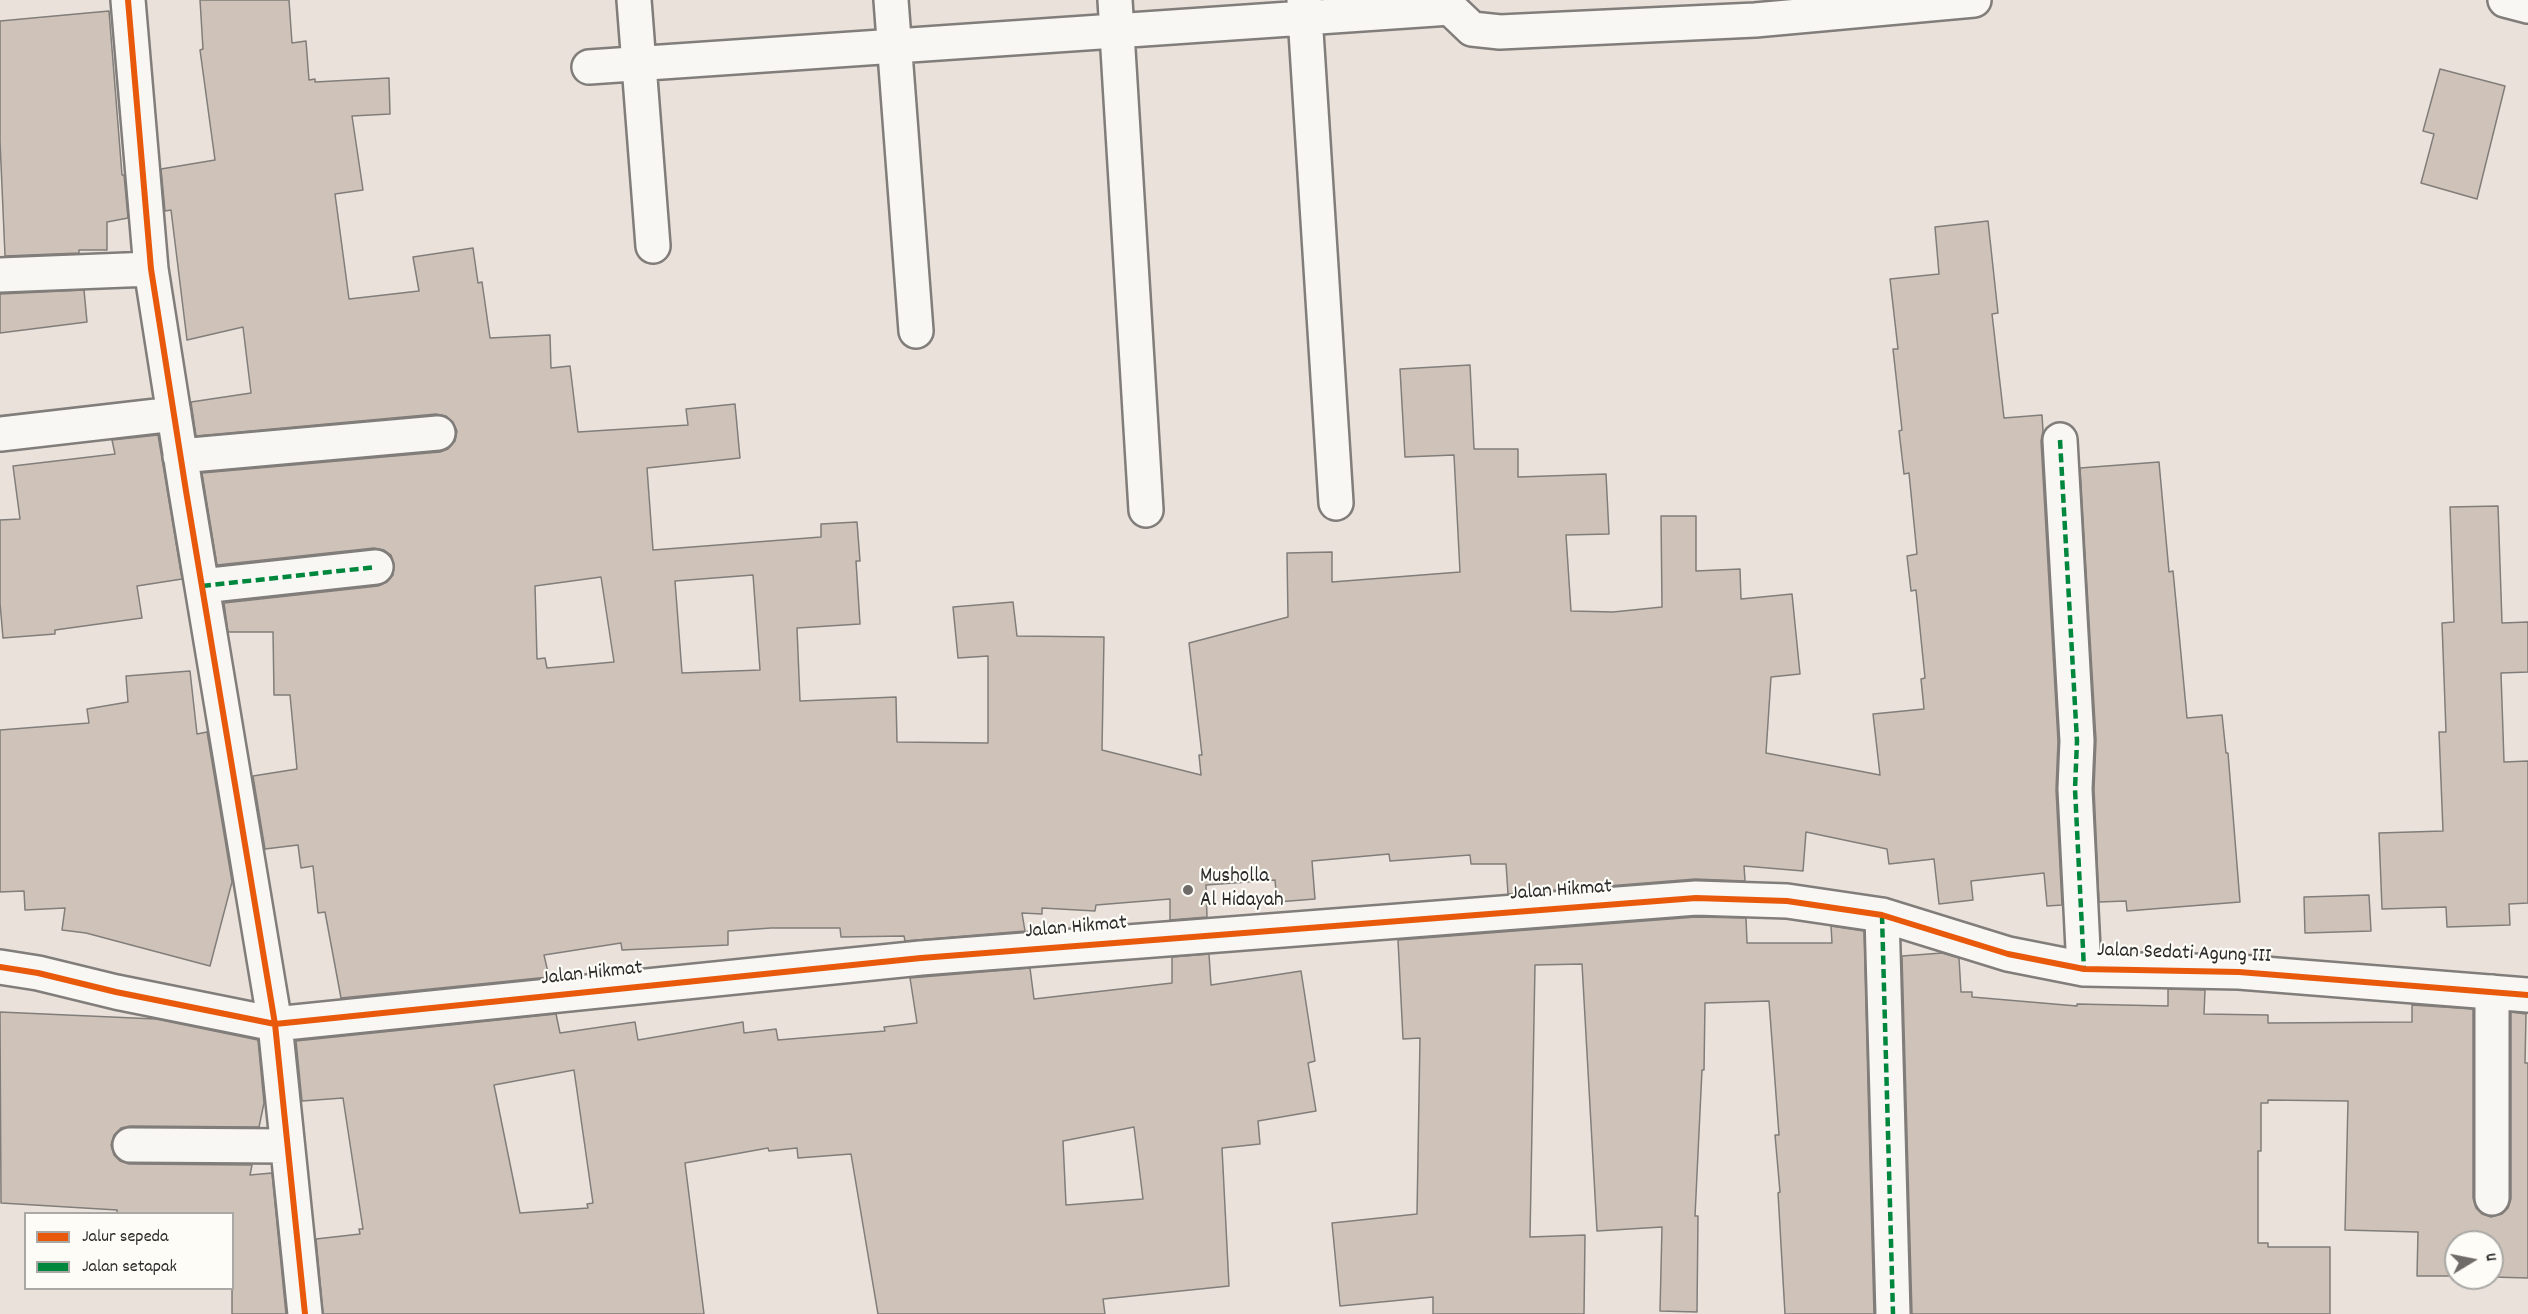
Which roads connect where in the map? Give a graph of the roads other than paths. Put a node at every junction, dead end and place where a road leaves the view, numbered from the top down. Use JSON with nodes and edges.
{"nodes":[{"id":1,"x":128,"y":0,"type":"edge"},
{"id":2,"x":634,"y":0,"type":"edge"},
{"id":3,"x":891,"y":0,"type":"edge"},
{"id":4,"x":1974,"y":0,"type":"edge"},
{"id":5,"x":2505,"y":0,"type":"edge"},
{"id":6,"x":1449,"y":4,"type":"edge"},
{"id":7,"x":2528,"y":6,"type":"edge"},
{"id":8,"x":1305,"y":9,"type":"edge"},
{"id":9,"x":1755,"y":10,"type":"edge"},
{"id":10,"x":1116,"y":15,"type":"edge"},
{"id":11,"x":894,"y":46,"type":"junction"},
{"id":12,"x":639,"y":63,"type":"junction"},
{"id":13,"x":589,"y":67,"type":"dead end"},
{"id":14,"x":653,"y":246,"type":"dead end"},
{"id":15,"x":152,"y":269,"type":"junction"},
{"id":16,"x":0,"y":275,"type":"edge"},
{"id":17,"x":916,"y":331,"type":"dead end"},
{"id":18,"x":174,"y":414,"type":"junction"},
{"id":19,"x":438,"y":433,"type":"dead end"},
{"id":20,"x":0,"y":434,"type":"edge"},
{"id":21,"x":2060,"y":440,"type":"dead end"},
{"id":22,"x":180,"y":456,"type":"junction"},
{"id":23,"x":1336,"y":503,"type":"dead end"},
{"id":24,"x":1146,"y":510,"type":"dead end"},
{"id":25,"x":376,"y":567,"type":"dead end"},
{"id":26,"x":202,"y":586,"type":"junction"},
{"id":27,"x":1882,"y":915,"type":"junction"},
{"id":28,"x":0,"y":967,"type":"edge"},
{"id":29,"x":2084,"y":969,"type":"junction"},
{"id":30,"x":2492,"y":992,"type":"junction"},
{"id":31,"x":2528,"y":995,"type":"edge"},
{"id":32,"x":275,"y":1024,"type":"junction"},
{"id":33,"x":130,"y":1145,"type":"dead end"},
{"id":34,"x":287,"y":1146,"type":"junction"},
{"id":35,"x":2493,"y":1198,"type":"dead end"},
{"id":36,"x":304,"y":1314,"type":"edge"},
{"id":37,"x":1893,"y":1314,"type":"edge"}],
"edges":[{"from":1,"to":15,"type":"street"},
{"from":2,"to":12,"type":"street"},
{"from":3,"to":11,"type":"street"},
{"from":4,"to":9,"type":"street"},
{"from":5,"to":7,"type":"street"},
{"from":6,"to":8,"type":"street"},
{"from":6,"to":9,"type":"street"},
{"from":8,"to":10,"type":"street"},
{"from":8,"to":23,"type":"street"},
{"from":10,"to":11,"type":"street"},
{"from":10,"to":24,"type":"street"},
{"from":11,"to":12,"type":"street"},
{"from":11,"to":17,"type":"street"},
{"from":12,"to":13,"type":"street"},
{"from":12,"to":14,"type":"street"},
{"from":15,"to":16,"type":"street"},
{"from":15,"to":18,"type":"street"},
{"from":18,"to":20,"type":"street"},
{"from":18,"to":22,"type":"street"},
{"from":19,"to":22,"type":"street"},
{"from":21,"to":29,"type":"street"},
{"from":22,"to":26,"type":"street"},
{"from":25,"to":26,"type":"street"},
{"from":26,"to":32,"type":"street"},
{"from":27,"to":29,"type":"street","name":"Jalan Sedati Agung III"},
{"from":27,"to":32,"type":"street","name":"Jalan Hikmat"},
{"from":27,"to":37,"type":"street"},
{"from":28,"to":32,"type":"street","name":"Jalan Hikmat"},
{"from":29,"to":30,"type":"street","name":"Jalan Sedati Agung III"},
{"from":30,"to":31,"type":"street","name":"Jalan Sedati Agung III"},
{"from":30,"to":35,"type":"street"},
{"from":32,"to":34,"type":"street"},
{"from":33,"to":34,"type":"street"},
{"from":34,"to":36,"type":"street"}]}
